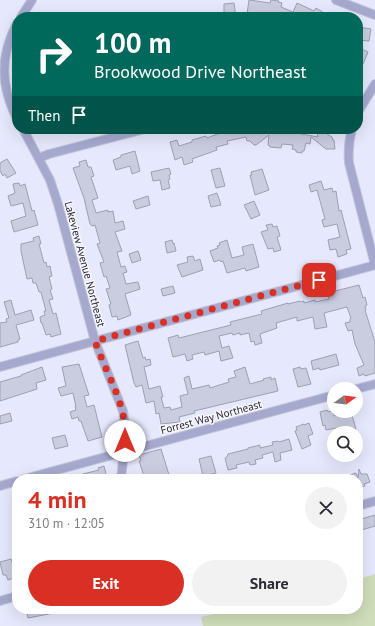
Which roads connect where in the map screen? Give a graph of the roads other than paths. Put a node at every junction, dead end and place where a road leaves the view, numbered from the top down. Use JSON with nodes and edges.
{"nodes":[{"id":1,"x":32,"y":0,"type":"edge"},
{"id":2,"x":336,"y":0,"type":"edge"},
{"id":3,"x":24,"y":12,"type":"edge"},
{"id":4,"x":375,"y":15,"type":"edge"},
{"id":5,"x":12,"y":32,"type":"edge"},
{"id":6,"x":373,"y":87,"type":"edge"},
{"id":7,"x":363,"y":96,"type":"edge"},
{"id":8,"x":363,"y":104,"type":"edge"},
{"id":9,"x":12,"y":110,"type":"edge"},
{"id":10,"x":26,"y":134,"type":"edge"},
{"id":11,"x":126,"y":134,"type":"edge"},
{"id":12,"x":351,"y":134,"type":"edge"},
{"id":13,"x":39,"y":158,"type":"junction"},
{"id":14,"x":375,"y":265,"type":"edge"},
{"id":15,"x":95,"y":341,"type":"junction"},
{"id":16,"x":0,"y":367,"type":"edge"},
{"id":17,"x":375,"y":384,"type":"edge"},
{"id":18,"x":363,"y":387,"type":"edge"},
{"id":19,"x":327,"y":397,"type":"edge"},
{"id":20,"x":124,"y":452,"type":"junction"},
{"id":21,"x":43,"y":474,"type":"edge"},
{"id":22,"x":122,"y":474,"type":"edge"},
{"id":23,"x":12,"y":482,"type":"edge"},
{"id":24,"x":0,"y":486,"type":"edge"},
{"id":25,"x":375,"y":501,"type":"edge"},
{"id":26,"x":363,"y":505,"type":"edge"},
{"id":27,"x":12,"y":597,"type":"edge"},
{"id":28,"x":0,"y":601,"type":"edge"}],
"edges":[{"from":1,"to":3,"type":"street"},
{"from":2,"to":4,"type":"street"},
{"from":5,"to":9,"type":"street"},
{"from":6,"to":7,"type":"street"},
{"from":6,"to":8,"type":"street"},
{"from":10,"to":13,"type":"street","name":"Lakeview Avenue Northeast"},
{"from":11,"to":13,"type":"street"},
{"from":12,"to":14,"type":"street"},
{"from":13,"to":15,"type":"street","name":"Lakeview Avenue Northeast"},
{"from":14,"to":15,"type":"street"},
{"from":15,"to":16,"type":"street"},
{"from":15,"to":20,"type":"street","name":"Lakeview Avenue Northeast"},
{"from":17,"to":18,"type":"street"},
{"from":19,"to":20,"type":"street","name":"Forrest Way Northeast"},
{"from":20,"to":21,"type":"street","name":"Forrest Way Northeast"},
{"from":20,"to":22,"type":"street","name":"Lakeview Avenue Northeast"},
{"from":23,"to":24,"type":"street"},
{"from":25,"to":26,"type":"street"},
{"from":27,"to":28,"type":"street"}]}
